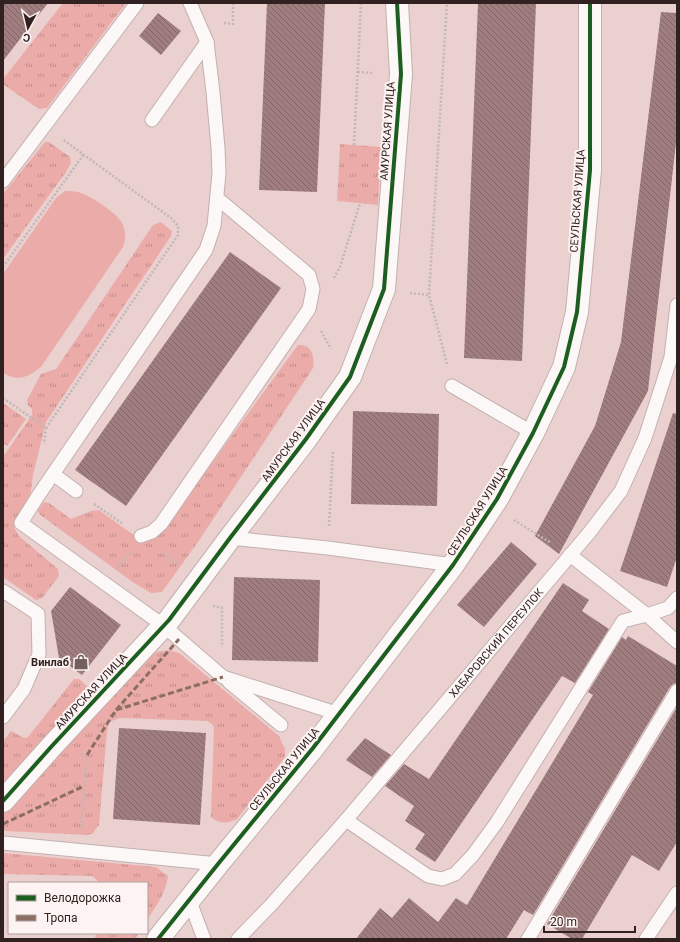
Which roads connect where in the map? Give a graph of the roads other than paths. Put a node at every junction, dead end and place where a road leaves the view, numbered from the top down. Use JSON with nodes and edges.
{"nodes":[{"id":1,"x":137,"y":3,"type":"edge"},
{"id":2,"x":190,"y":3,"type":"edge"},
{"id":3,"x":397,"y":3,"type":"edge"},
{"id":4,"x":590,"y":3,"type":"edge"},
{"id":5,"x":207,"y":42,"type":"junction"},
{"id":6,"x":152,"y":120,"type":"dead end"},
{"id":7,"x":3,"y":181,"type":"edge"},
{"id":8,"x":217,"y":198,"type":"junction"},
{"id":9,"x":677,"y":305,"type":"edge"},
{"id":10,"x":452,"y":386,"type":"road end"},
{"id":11,"x":534,"y":433,"type":"junction"},
{"id":12,"x":52,"y":474,"type":"junction"},
{"id":13,"x":76,"y":491,"type":"road end"},
{"id":14,"x":141,"y":536,"type":"road end"},
{"id":15,"x":230,"y":538,"type":"junction"},
{"id":16,"x":570,"y":555,"type":"junction"},
{"id":17,"x":453,"y":565,"type":"junction"},
{"id":18,"x":3,"y":591,"type":"edge"},
{"id":19,"x":677,"y":598,"type":"edge"},
{"id":20,"x":647,"y":615,"type":"junction"},
{"id":21,"x":164,"y":626,"type":"junction"},
{"id":22,"x":677,"y":642,"type":"edge"},
{"id":23,"x":223,"y":677,"type":"junction"},
{"id":24,"x":677,"y":691,"type":"edge"},
{"id":25,"x":339,"y":714,"type":"junction"},
{"id":26,"x":3,"y":717,"type":"edge"},
{"id":27,"x":281,"y":725,"type":"dead end"},
{"id":28,"x":3,"y":802,"type":"edge"},
{"id":29,"x":346,"y":820,"type":"junction"},
{"id":30,"x":3,"y":843,"type":"edge"},
{"id":31,"x":218,"y":864,"type":"junction"},
{"id":32,"x":677,"y":893,"type":"edge"},
{"id":33,"x":189,"y":899,"type":"junction"},
{"id":34,"x":158,"y":939,"type":"edge"},
{"id":35,"x":204,"y":939,"type":"edge"},
{"id":36,"x":238,"y":939,"type":"edge"},
{"id":37,"x":528,"y":939,"type":"edge"},
{"id":38,"x":646,"y":939,"type":"edge"}],
"edges":[{"from":1,"to":7,"type":"lane"},
{"from":2,"to":5,"type":"lane"},
{"from":3,"to":15,"type":"street","name":"АМУРСКАЯ УЛИЦА"},
{"from":4,"to":11,"type":"street","name":"СЕУЛЬСКАЯ УЛИЦА"},
{"from":5,"to":6,"type":"lane"},
{"from":5,"to":8,"type":"lane"},
{"from":8,"to":12,"type":"lane"},
{"from":8,"to":14,"type":"lane"},
{"from":9,"to":16,"type":"lane","name":"ХАБАРОВСКИЙ ПЕРЕУЛОК"},
{"from":10,"to":11,"type":"lane"},
{"from":11,"to":17,"type":"street","name":"СЕУЛЬСКАЯ УЛИЦА"},
{"from":12,"to":13,"type":"lane"},
{"from":12,"to":21,"type":"lane"},
{"from":15,"to":17,"type":"lane"},
{"from":15,"to":21,"type":"street","name":"АМУРСКАЯ УЛИЦА"},
{"from":16,"to":20,"type":"lane"},
{"from":16,"to":29,"type":"lane","name":"ХАБАРОВСКИЙ ПЕРЕУЛОК"},
{"from":17,"to":25,"type":"street","name":"СЕУЛЬСКАЯ УЛИЦА"},
{"from":18,"to":26,"type":"lane"},
{"from":19,"to":20,"type":"lane"},
{"from":20,"to":22,"type":"lane"},
{"from":20,"to":29,"type":"lane"},
{"from":21,"to":23,"type":"lane"},
{"from":21,"to":28,"type":"street","name":"АМУРСКАЯ УЛИЦА"},
{"from":23,"to":25,"type":"lane"},
{"from":23,"to":27,"type":"lane"},
{"from":24,"to":37,"type":"lane"},
{"from":25,"to":31,"type":"street","name":"СЕУЛЬСКАЯ УЛИЦА"},
{"from":29,"to":36,"type":"lane","name":"ХАБАРОВСКИЙ ПЕРЕУЛОК"},
{"from":30,"to":31,"type":"lane"},
{"from":31,"to":33,"type":"street","name":"СЕУЛЬСКАЯ УЛИЦА"},
{"from":32,"to":38,"type":"lane"},
{"from":33,"to":34,"type":"street","name":"СЕУЛЬСКАЯ УЛИЦА"},
{"from":33,"to":35,"type":"lane"}]}
